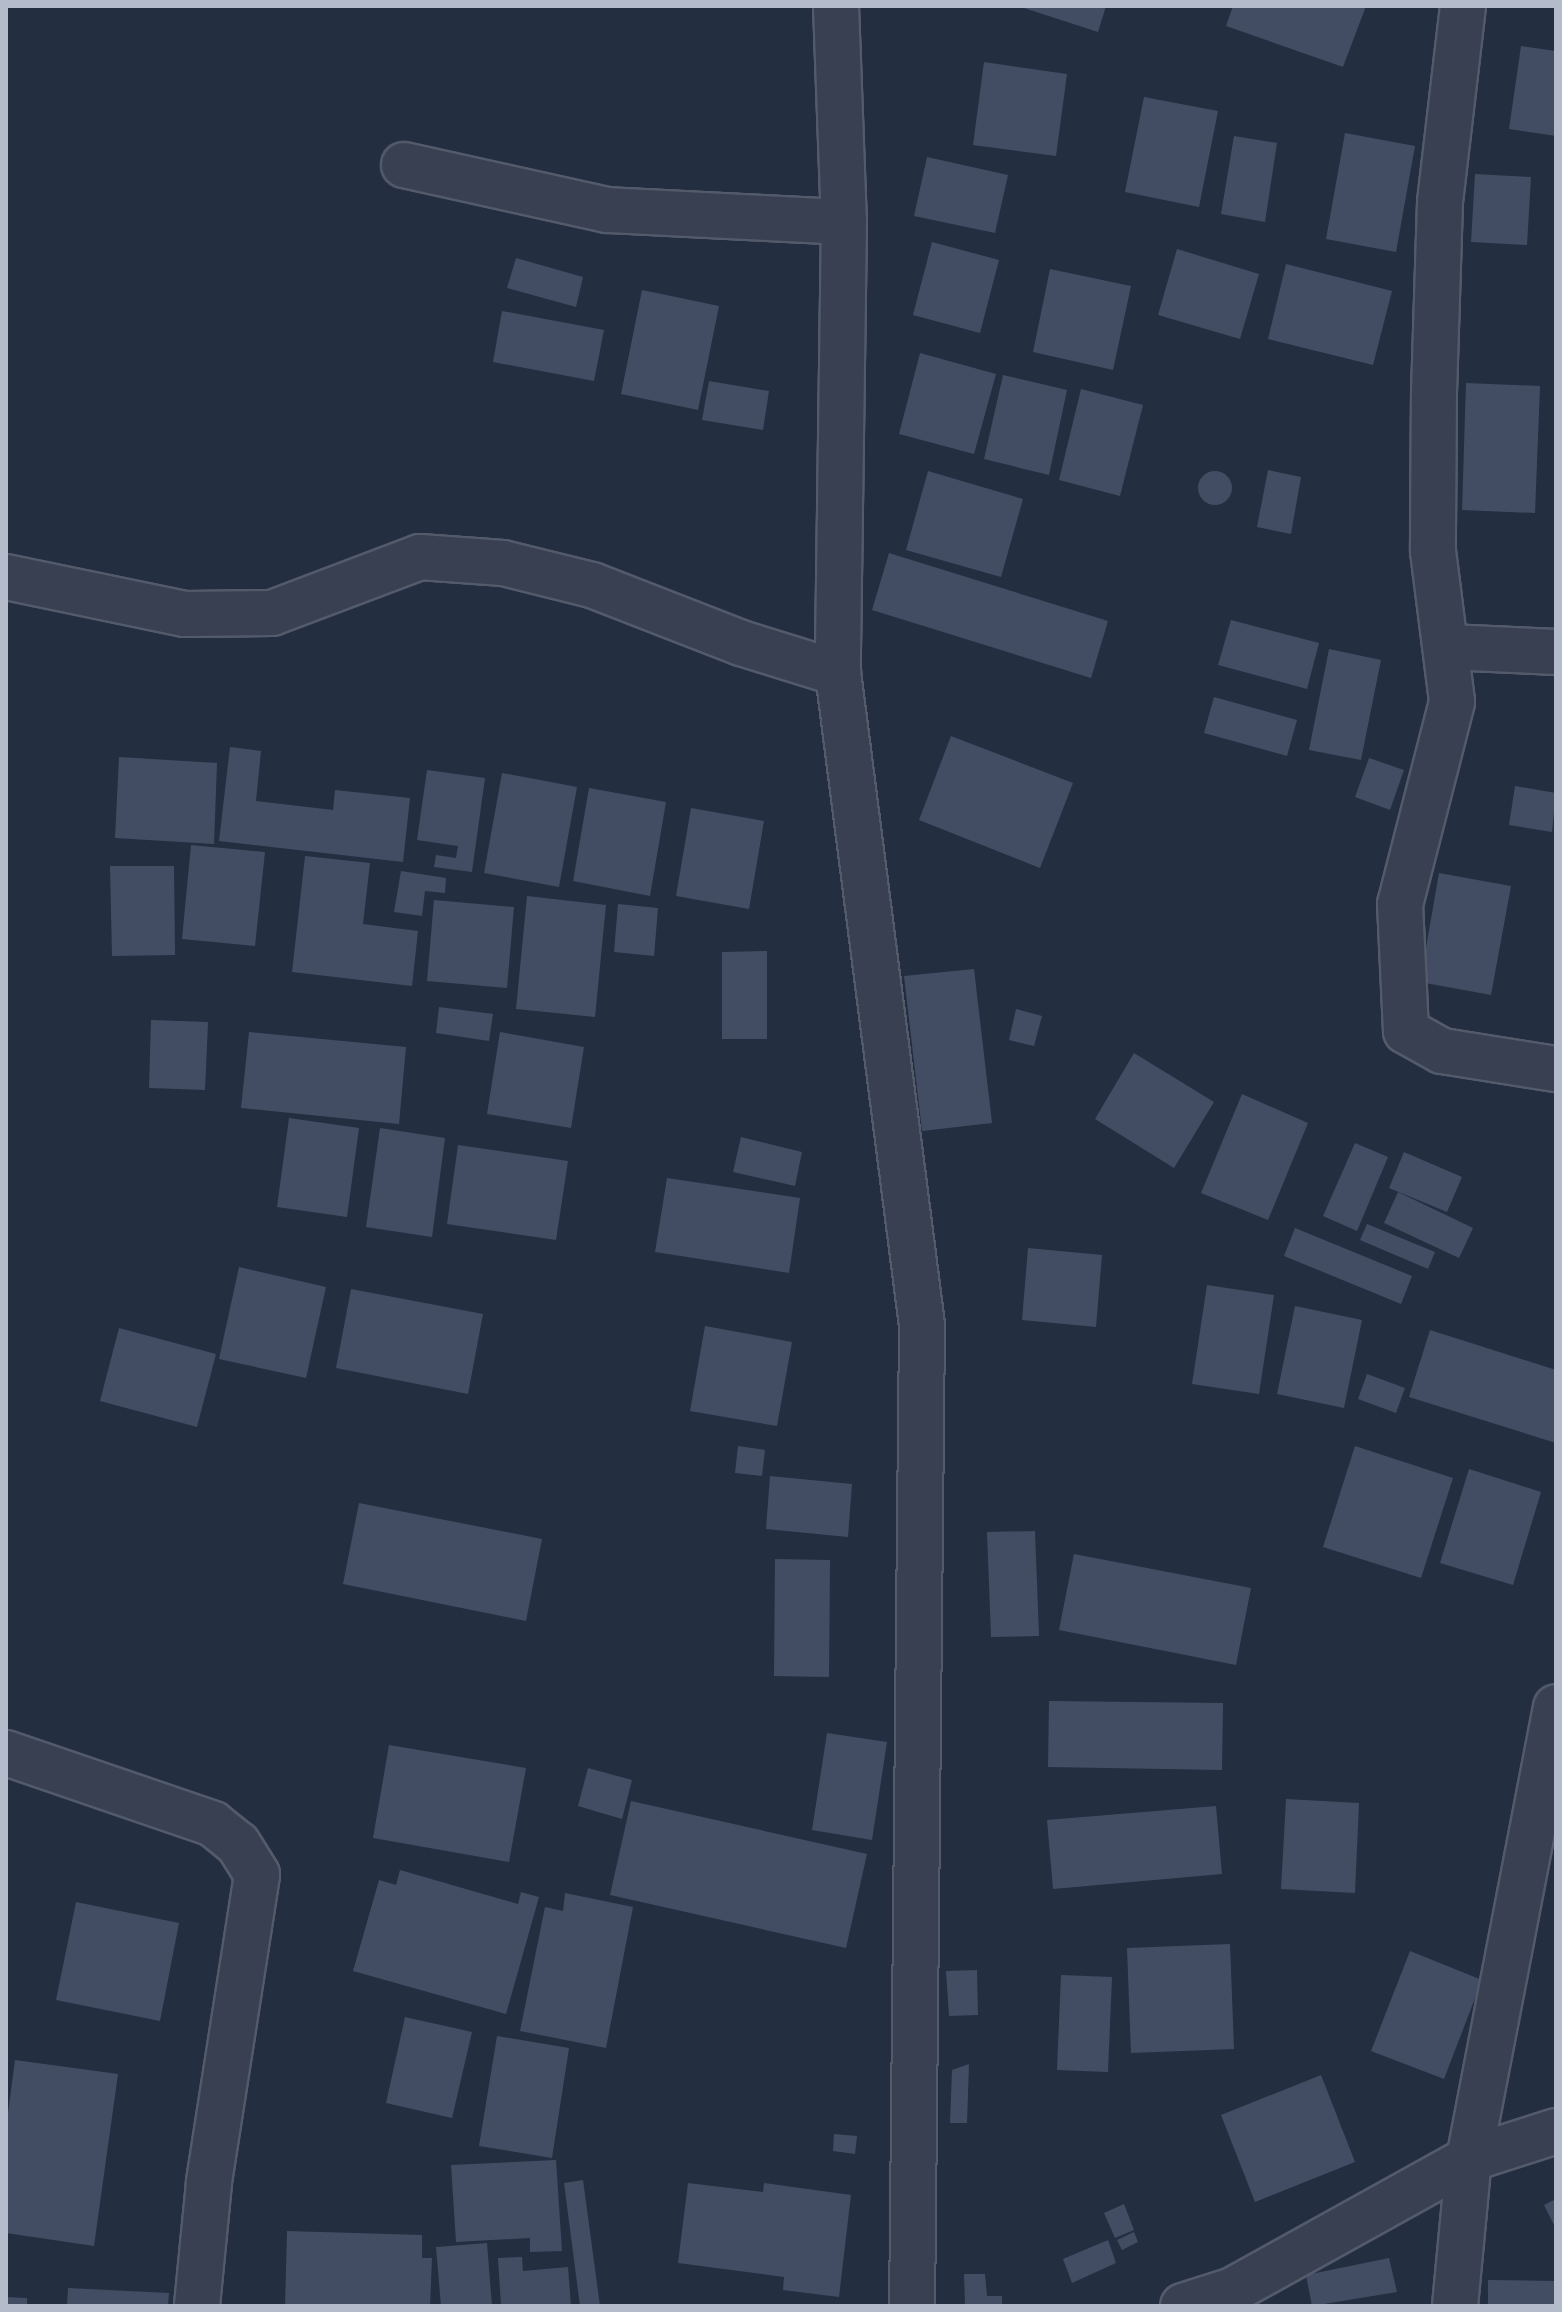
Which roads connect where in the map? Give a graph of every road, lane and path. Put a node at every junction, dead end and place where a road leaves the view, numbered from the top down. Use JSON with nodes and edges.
{"nodes":[{"id":1,"x":836,"y":6,"type":"edge"},
{"id":2,"x":1463,"y":6,"type":"edge"},
{"id":3,"x":404,"y":165,"type":"dead end"},
{"id":4,"x":844,"y":222,"type":"junction"},
{"id":5,"x":6,"y":577,"type":"edge"},
{"id":6,"x":1449,"y":647,"type":"junction"},
{"id":7,"x":1556,"y":652,"type":"edge"},
{"id":8,"x":838,"y":673,"type":"junction"},
{"id":9,"x":1556,"y":1069,"type":"edge"},
{"id":10,"x":1556,"y":1707,"type":"edge"},
{"id":11,"x":6,"y":1753,"type":"edge"},
{"id":12,"x":1556,"y":2131,"type":"edge"},
{"id":13,"x":1469,"y":2159,"type":"junction"},
{"id":14,"x":1243,"y":2298,"type":"edge"},
{"id":15,"x":197,"y":2306,"type":"edge"},
{"id":16,"x":912,"y":2306,"type":"edge"},
{"id":17,"x":1183,"y":2306,"type":"edge"},
{"id":18,"x":1455,"y":2306,"type":"edge"}],
"edges":[{"from":1,"to":4,"type":"street"},
{"from":2,"to":6,"type":"street"},
{"from":3,"to":4,"type":"street"},
{"from":4,"to":8,"type":"street"},
{"from":5,"to":8,"type":"street"},
{"from":6,"to":7,"type":"street"},
{"from":6,"to":9,"type":"street"},
{"from":8,"to":16,"type":"street"},
{"from":10,"to":13,"type":"street"},
{"from":11,"to":15,"type":"street"},
{"from":12,"to":13,"type":"street"},
{"from":13,"to":14,"type":"street"},
{"from":13,"to":18,"type":"street"},
{"from":14,"to":17,"type":"street"}]}
